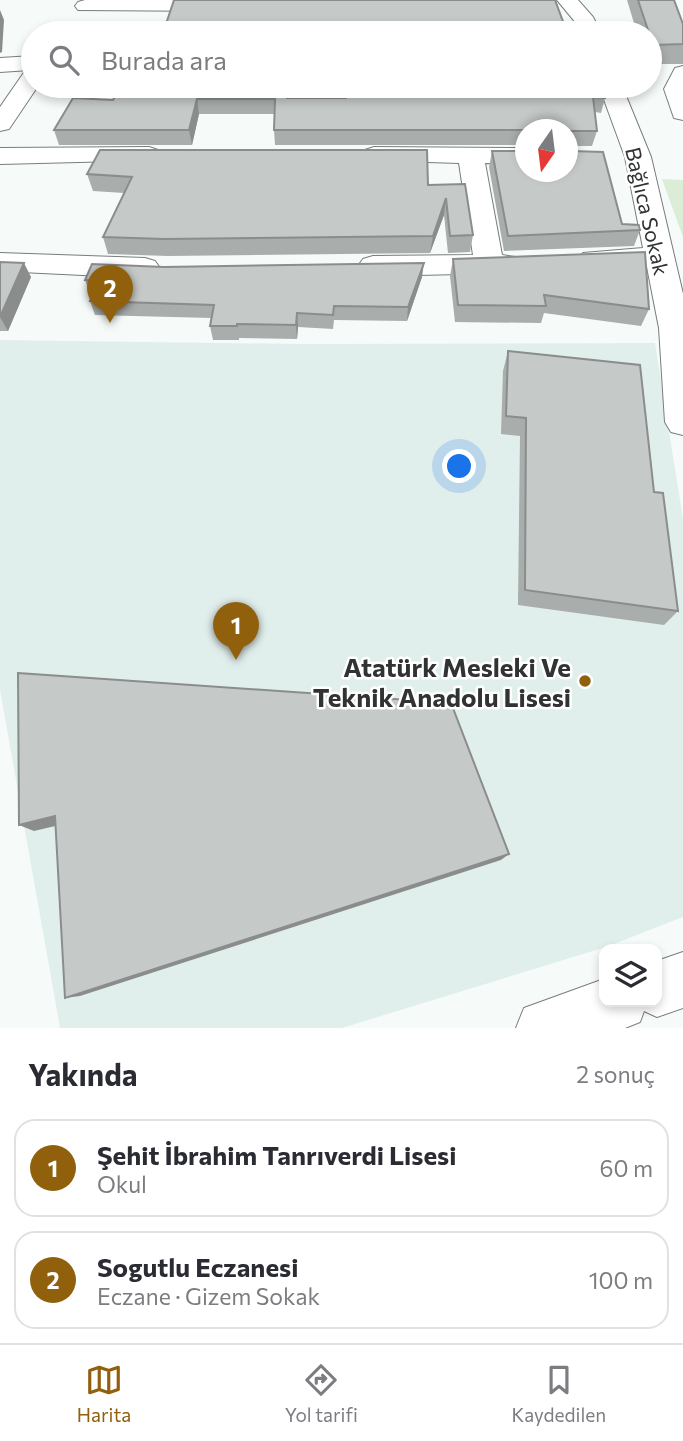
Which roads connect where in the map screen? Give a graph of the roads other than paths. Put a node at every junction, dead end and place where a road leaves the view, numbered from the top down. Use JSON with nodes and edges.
{"nodes":[{"id":1,"x":567,"y":0,"type":"edge"},
{"id":2,"x":87,"y":3,"type":"edge"},
{"id":3,"x":244,"y":5,"type":"edge"},
{"id":4,"x":73,"y":21,"type":"edge"},
{"id":5,"x":586,"y":21,"type":"edge"},
{"id":6,"x":21,"y":64,"type":"edge"},
{"id":7,"x":0,"y":65,"type":"edge"},
{"id":8,"x":683,"y":73,"type":"edge"},
{"id":9,"x":21,"y":94,"type":"edge"},
{"id":10,"x":614,"y":98,"type":"edge"},
{"id":11,"x":683,"y":113,"type":"edge"},
{"id":12,"x":0,"y":124,"type":"edge"},
{"id":13,"x":180,"y":155,"type":"edge"},
{"id":14,"x":346,"y":155,"type":"edge"},
{"id":15,"x":471,"y":155,"type":"junction"},
{"id":16,"x":0,"y":156,"type":"edge"},
{"id":17,"x":515,"y":156,"type":"edge"},
{"id":18,"x":658,"y":257,"type":"junction"},
{"id":19,"x":567,"y":261,"type":"edge"},
{"id":20,"x":0,"y":262,"type":"edge"},
{"id":21,"x":528,"y":263,"type":"edge"},
{"id":22,"x":489,"y":264,"type":"junction"},
{"id":23,"x":349,"y":266,"type":"edge"},
{"id":24,"x":168,"y":269,"type":"edge"},
{"id":25,"x":682,"y":417,"type":"edge"},
{"id":26,"x":683,"y":980,"type":"edge"},
{"id":27,"x":662,"y":987,"type":"edge"},
{"id":28,"x":605,"y":1007,"type":"edge"},
{"id":29,"x":544,"y":1028,"type":"edge"}],
"edges":[{"from":1,"to":5,"type":"street"},
{"from":2,"to":3,"type":"street"},
{"from":2,"to":4,"type":"street"},
{"from":6,"to":7,"type":"street"},
{"from":8,"to":11,"type":"street"},
{"from":9,"to":12,"type":"street"},
{"from":10,"to":18,"type":"street","name":"Bağlıca Sokak"},
{"from":13,"to":16,"type":"street"},
{"from":14,"to":15,"type":"street"},
{"from":15,"to":17,"type":"street"},
{"from":15,"to":22,"type":"street"},
{"from":18,"to":19,"type":"street"},
{"from":18,"to":25,"type":"street","name":"Bağlıca Sokak"},
{"from":20,"to":24,"type":"street"},
{"from":21,"to":22,"type":"street"},
{"from":22,"to":23,"type":"street"},
{"from":26,"to":27,"type":"street"},
{"from":28,"to":29,"type":"street"}]}
